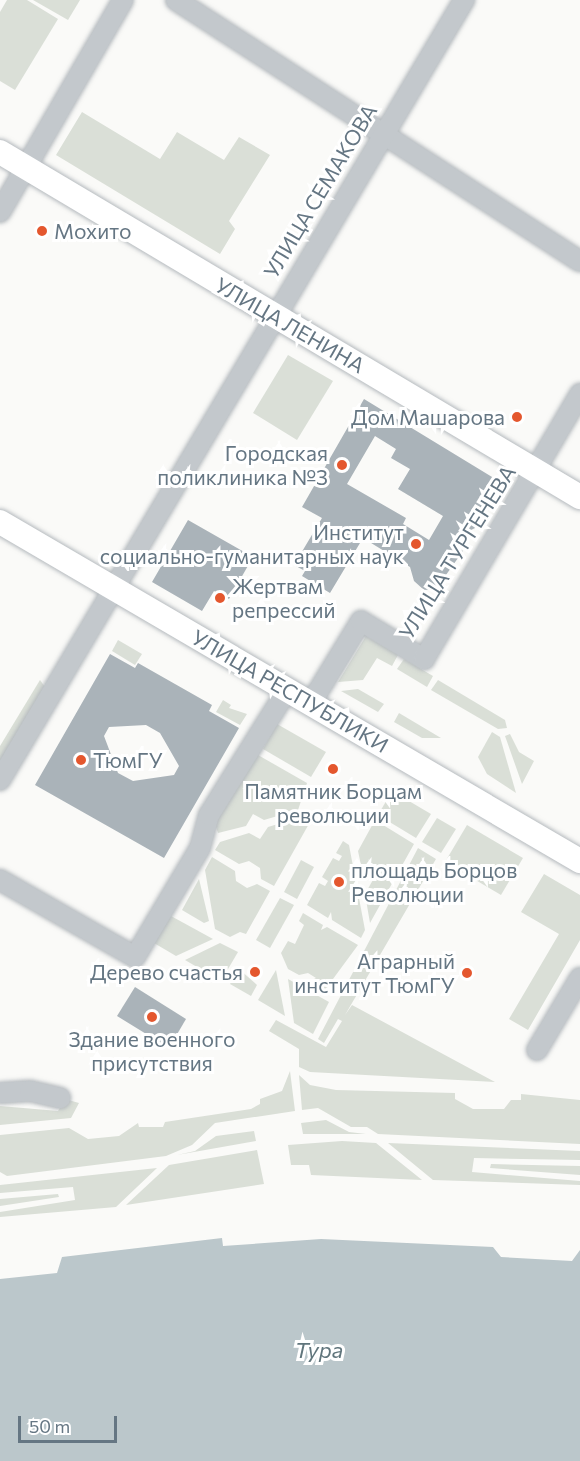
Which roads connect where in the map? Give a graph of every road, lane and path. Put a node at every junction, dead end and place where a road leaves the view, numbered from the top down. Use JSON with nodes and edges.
{"nodes":[{"id":1,"x":123,"y":0,"type":"edge"},
{"id":2,"x":176,"y":0,"type":"edge"},
{"id":3,"x":464,"y":0,"type":"edge"},
{"id":4,"x":384,"y":131,"type":"junction"},
{"id":5,"x":0,"y":152,"type":"edge"},
{"id":6,"x":25,"y":167,"type":"junction"},
{"id":7,"x":0,"y":212,"type":"edge"},
{"id":8,"x":580,"y":261,"type":"edge"},
{"id":9,"x":273,"y":316,"type":"junction"},
{"id":10,"x":580,"y":394,"type":"edge"},
{"id":11,"x":537,"y":472,"type":"junction"},
{"id":12,"x":580,"y":497,"type":"edge"},
{"id":13,"x":0,"y":522,"type":"edge"},
{"id":14,"x":113,"y":588,"type":"junction"},
{"id":15,"x":286,"y":690,"type":"junction"},
{"id":16,"x":312,"y":703,"type":"junction"},
{"id":17,"x":0,"y":780,"type":"edge"},
{"id":18,"x":580,"y":861,"type":"edge"},
{"id":19,"x":0,"y":879,"type":"edge"},
{"id":20,"x":580,"y":978,"type":"edge"},
{"id":21,"x":537,"y":1050,"type":"dead end"},
{"id":22,"x":0,"y":1093,"type":"edge"},
{"id":23,"x":60,"y":1098,"type":"dead end"}],
"edges":[{"from":1,"to":6,"type":"street"},
{"from":2,"to":4,"type":"street"},
{"from":3,"to":4,"type":"street","name":"УЛИЦА СЕМАКОВА"},
{"from":4,"to":8,"type":"street"},
{"from":4,"to":9,"type":"street","name":"УЛИЦА СЕМАКОВА"},
{"from":5,"to":6,"type":"main road","name":"УЛИЦА ЛЕНИНА"},
{"from":6,"to":7,"type":"street"},
{"from":6,"to":9,"type":"main road","name":"УЛИЦА ЛЕНИНА"},
{"from":9,"to":11,"type":"main road","name":"УЛИЦА ЛЕНИНА"},
{"from":9,"to":14,"type":"street","name":"УЛИЦА СЕМАКОВА"},
{"from":10,"to":11,"type":"street","name":"УЛИЦА ТУРГЕНЕВА"},
{"from":11,"to":12,"type":"main road","name":"УЛИЦА ЛЕНИНА"},
{"from":11,"to":16,"type":"street","name":"УЛИЦА ТУРГЕНЕВА"},
{"from":13,"to":14,"type":"main road","name":"УЛИЦА РЕСПУБЛИКИ"},
{"from":14,"to":15,"type":"main road","name":"УЛИЦА РЕСПУБЛИКИ"},
{"from":14,"to":17,"type":"street","name":"УЛИЦА СЕМАКОВА"},
{"from":15,"to":16,"type":"main road","name":"УЛИЦА РЕСПУБЛИКИ"},
{"from":15,"to":19,"type":"street"},
{"from":16,"to":18,"type":"main road","name":"УЛИЦА РЕСПУБЛИКИ"},
{"from":20,"to":21,"type":"street"},
{"from":22,"to":23,"type":"street"}]}
